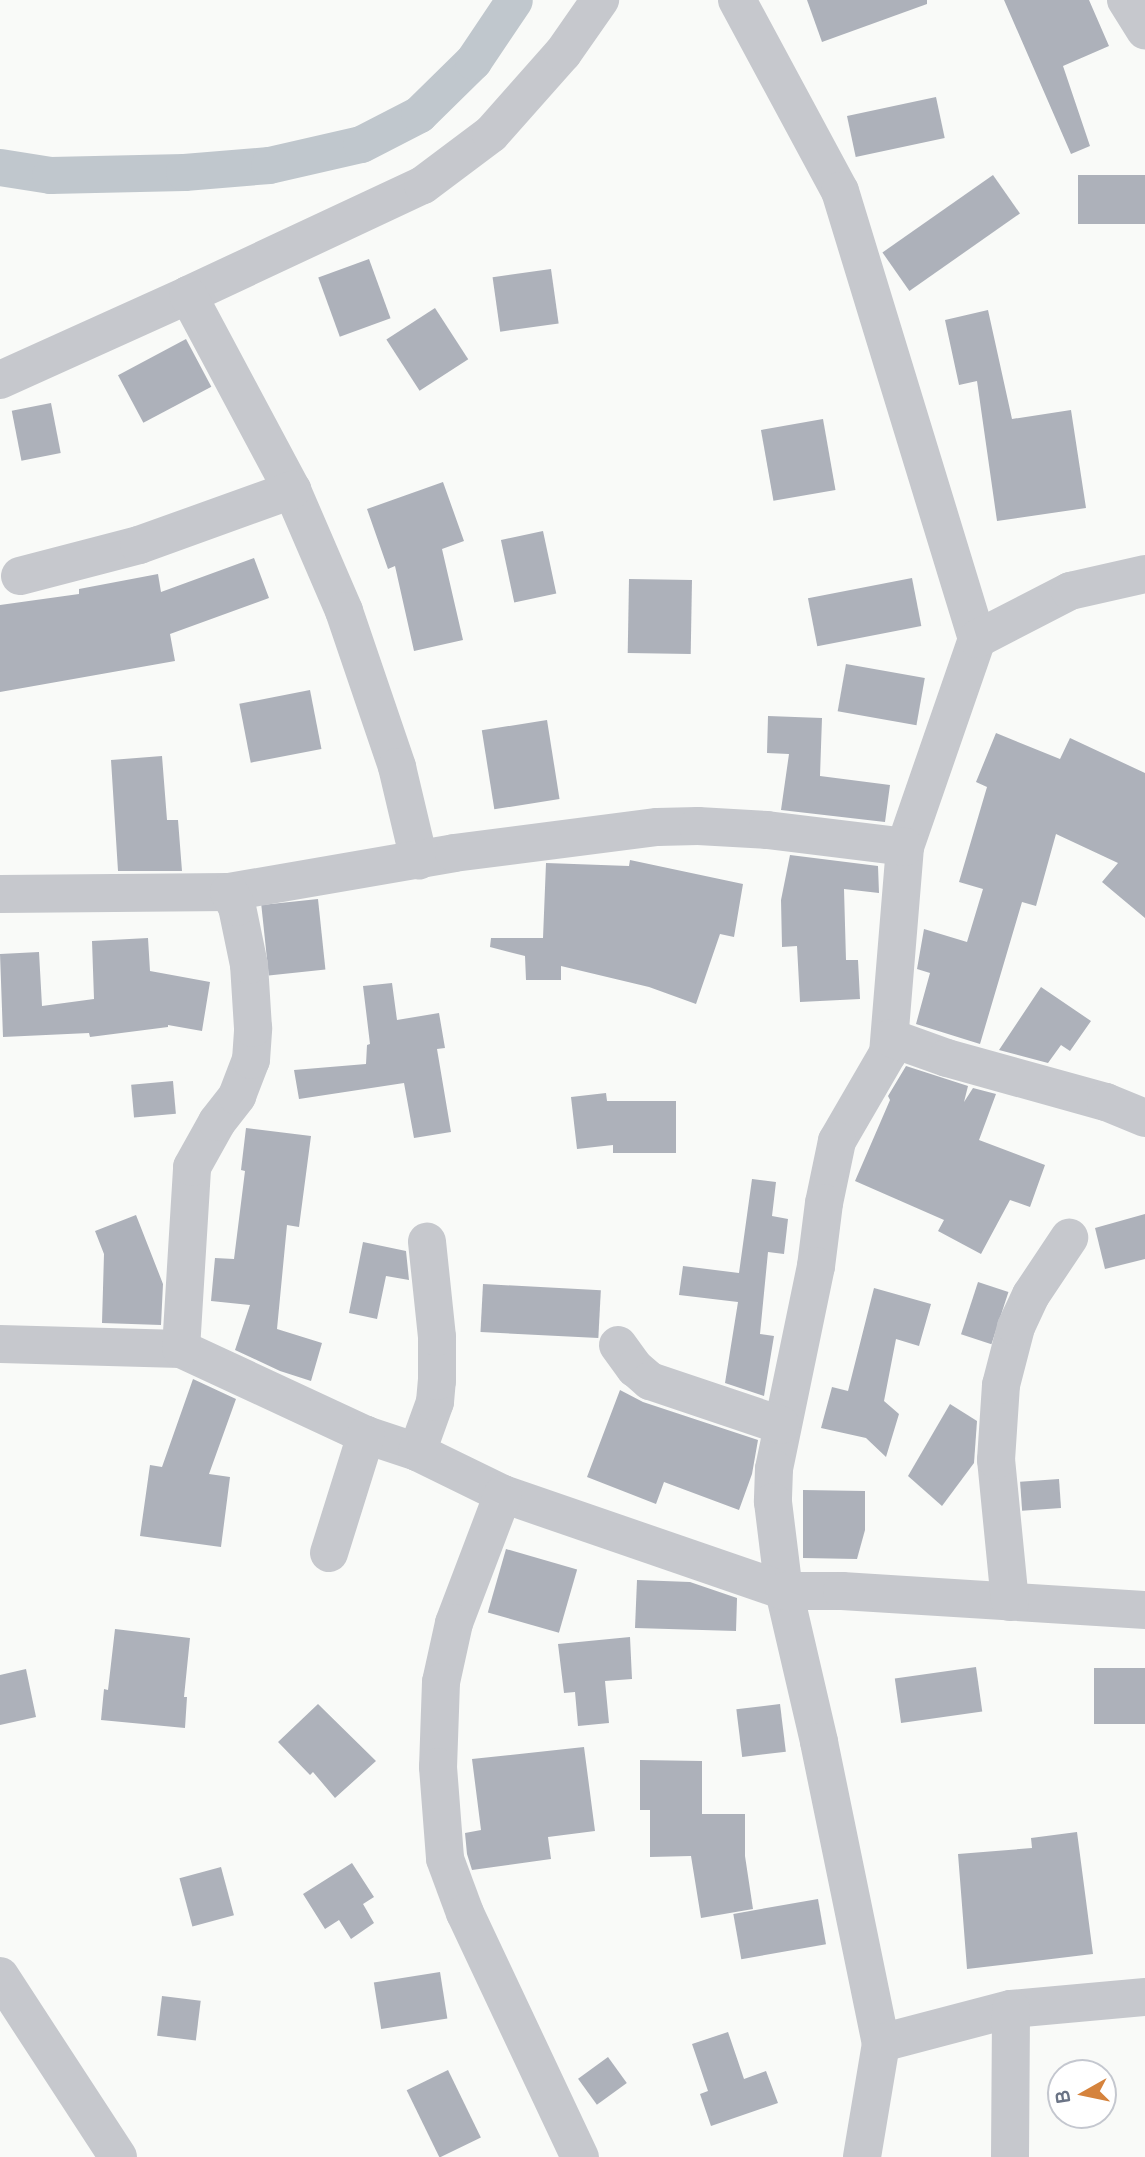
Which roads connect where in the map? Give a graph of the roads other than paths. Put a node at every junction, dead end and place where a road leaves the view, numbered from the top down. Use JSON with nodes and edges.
{"nodes":[{"id":1,"x":600,"y":0,"type":"edge"},
{"id":2,"x":737,"y":0,"type":"edge"},
{"id":3,"x":1126,"y":0,"type":"edge"},
{"id":4,"x":1145,"y":31,"type":"edge"},
{"id":5,"x":188,"y":295,"type":"junction"},
{"id":6,"x":0,"y":380,"type":"edge"},
{"id":7,"x":292,"y":490,"type":"junction"},
{"id":8,"x":1145,"y":574,"type":"edge"},
{"id":9,"x":20,"y":576,"type":"dead end"},
{"id":10,"x":977,"y":639,"type":"junction"},
{"id":11,"x":905,"y":848,"type":"junction"},
{"id":12,"x":419,"y":860,"type":"junction"},
{"id":13,"x":229,"y":892,"type":"junction"},
{"id":14,"x":0,"y":894,"type":"edge"},
{"id":15,"x":891,"y":1038,"type":"junction"},
{"id":16,"x":1145,"y":1118,"type":"edge"},
{"id":17,"x":1069,"y":1238,"type":"dead end"},
{"id":18,"x":427,"y":1242,"type":"dead end"},
{"id":19,"x":0,"y":1344,"type":"edge"},
{"id":20,"x":618,"y":1345,"type":"dead end"},
{"id":21,"x":181,"y":1349,"type":"junction"},
{"id":22,"x":781,"y":1425,"type":"junction"},
{"id":23,"x":366,"y":1435,"type":"junction"},
{"id":24,"x":417,"y":1452,"type":"junction"},
{"id":25,"x":503,"y":1494,"type":"junction"},
{"id":26,"x":329,"y":1553,"type":"dead end"},
{"id":27,"x":784,"y":1591,"type":"junction"},
{"id":28,"x":1010,"y":1602,"type":"junction"},
{"id":29,"x":1145,"y":1610,"type":"edge"},
{"id":30,"x":0,"y":1976,"type":"edge"},
{"id":31,"x":1145,"y":1997,"type":"edge"},
{"id":32,"x":1011,"y":2009,"type":"junction"},
{"id":33,"x":881,"y":2043,"type":"junction"},
{"id":34,"x":118,"y":2157,"type":"edge"},
{"id":35,"x":580,"y":2157,"type":"edge"},
{"id":36,"x":862,"y":2157,"type":"edge"},
{"id":37,"x":1010,"y":2157,"type":"edge"}],
"edges":[{"from":1,"to":5,"type":"street"},
{"from":2,"to":10,"type":"street"},
{"from":3,"to":4,"type":"street"},
{"from":5,"to":6,"type":"street"},
{"from":5,"to":7,"type":"street"},
{"from":7,"to":9,"type":"street"},
{"from":7,"to":12,"type":"street"},
{"from":8,"to":10,"type":"street"},
{"from":10,"to":11,"type":"street"},
{"from":11,"to":12,"type":"street"},
{"from":11,"to":15,"type":"street"},
{"from":12,"to":13,"type":"street"},
{"from":13,"to":14,"type":"street"},
{"from":13,"to":21,"type":"street"},
{"from":15,"to":16,"type":"street"},
{"from":15,"to":22,"type":"street"},
{"from":17,"to":28,"type":"street"},
{"from":18,"to":24,"type":"street"},
{"from":19,"to":21,"type":"street"},
{"from":20,"to":22,"type":"street"},
{"from":21,"to":23,"type":"street"},
{"from":22,"to":27,"type":"street"},
{"from":23,"to":24,"type":"street"},
{"from":23,"to":26,"type":"street"},
{"from":24,"to":25,"type":"street"},
{"from":25,"to":27,"type":"street"},
{"from":25,"to":35,"type":"street"},
{"from":27,"to":28,"type":"street"},
{"from":27,"to":33,"type":"street"},
{"from":28,"to":29,"type":"street"},
{"from":30,"to":34,"type":"street"},
{"from":31,"to":32,"type":"street"},
{"from":32,"to":33,"type":"street"},
{"from":32,"to":37,"type":"street"},
{"from":33,"to":36,"type":"street"}]}
